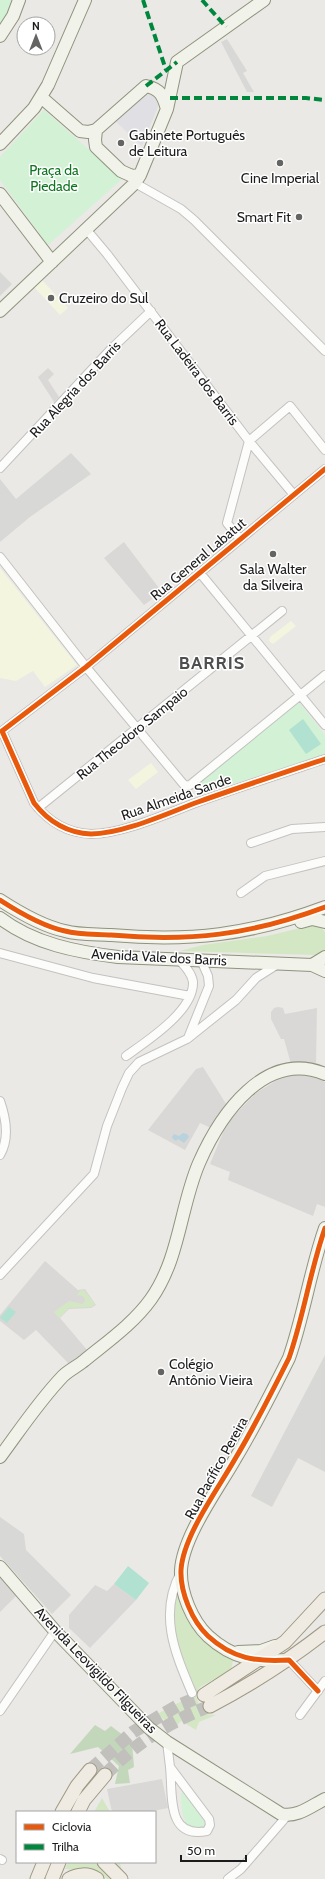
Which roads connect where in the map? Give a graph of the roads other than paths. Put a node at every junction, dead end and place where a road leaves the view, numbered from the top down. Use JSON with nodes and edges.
{"nodes":[{"id":1,"x":19,"y":0,"type":"edge"},
{"id":2,"x":85,"y":0,"type":"edge"},
{"id":3,"x":264,"y":0,"type":"edge"},
{"id":4,"x":0,"y":36,"type":"edge"},
{"id":5,"x":41,"y":97,"type":"junction"},
{"id":6,"x":167,"y":109,"type":"junction"},
{"id":7,"x":96,"y":130,"type":"junction"},
{"id":8,"x":0,"y":144,"type":"edge"},
{"id":9,"x":121,"y":170,"type":"junction"},
{"id":10,"x":138,"y":179,"type":"junction"},
{"id":11,"x":122,"y":193,"type":"junction"},
{"id":12,"x":0,"y":194,"type":"edge"},
{"id":13,"x":86,"y":230,"type":"junction"},
{"id":14,"x":52,"y":262,"type":"junction"},
{"id":15,"x":0,"y":311,"type":"edge"},
{"id":16,"x":151,"y":311,"type":"junction"},
{"id":17,"x":325,"y":351,"type":"edge"},
{"id":18,"x":249,"y":441,"type":"junction"},
{"id":19,"x":325,"y":450,"type":"edge"},
{"id":20,"x":0,"y":468,"type":"edge"},
{"id":21,"x":325,"y":469,"type":"edge"},
{"id":22,"x":294,"y":495,"type":"junction"},
{"id":23,"x":240,"y":539,"type":"junction"},
{"id":24,"x":0,"y":557,"type":"edge"},
{"id":25,"x":200,"y":573,"type":"junction"},
{"id":26,"x":282,"y":611,"type":"dead end"},
{"id":27,"x":251,"y":635,"type":"junction"},
{"id":28,"x":86,"y":666,"type":"junction"},
{"id":29,"x":325,"y":675,"type":"edge"},
{"id":30,"x":300,"y":695,"type":"junction"},
{"id":31,"x":325,"y":725,"type":"edge"},
{"id":32,"x":138,"y":729,"type":"junction"},
{"id":33,"x":325,"y":759,"type":"edge"},
{"id":34,"x":38,"y":808,"type":"junction"},
{"id":35,"x":325,"y":828,"type":"edge"},
{"id":36,"x":251,"y":843,"type":"dead end"},
{"id":37,"x":325,"y":861,"type":"edge"},
{"id":38,"x":241,"y":893,"type":"dead end"},
{"id":39,"x":0,"y":900,"type":"edge"},
{"id":40,"x":325,"y":907,"type":"edge"},
{"id":41,"x":3,"y":921,"type":"edge"},
{"id":42,"x":325,"y":922,"type":"edge"},
{"id":43,"x":248,"y":931,"type":"junction"},
{"id":44,"x":0,"y":953,"type":"edge"},
{"id":45,"x":325,"y":958,"type":"edge"},
{"id":46,"x":178,"y":959,"type":"junction"},
{"id":47,"x":201,"y":960,"type":"junction"},
{"id":48,"x":279,"y":963,"type":"junction"},
{"id":49,"x":312,"y":965,"type":"junction"},
{"id":50,"x":325,"y":971,"type":"edge"},
{"id":51,"x":190,"y":996,"type":"junction"},
{"id":52,"x":188,"y":1039,"type":"junction"},
{"id":53,"x":126,"y":1056,"type":"dead end"},
{"id":54,"x":325,"y":1074,"type":"edge"},
{"id":55,"x":0,"y":1101,"type":"edge"},
{"id":56,"x":0,"y":1155,"type":"edge"},
{"id":57,"x":325,"y":1228,"type":"edge"},
{"id":58,"x":0,"y":1274,"type":"edge"},
{"id":59,"x":0,"y":1458,"type":"edge"},
{"id":60,"x":0,"y":1567,"type":"edge"},
{"id":61,"x":181,"y":1571,"type":"junction"},
{"id":62,"x":325,"y":1599,"type":"edge"},
{"id":63,"x":55,"y":1631,"type":"junction"},
{"id":64,"x":325,"y":1632,"type":"edge"},
{"id":65,"x":286,"y":1642,"type":"junction"},
{"id":66,"x":232,"y":1652,"type":"junction"},
{"id":67,"x":289,"y":1660,"type":"junction"},
{"id":68,"x":255,"y":1661,"type":"junction"},
{"id":69,"x":325,"y":1681,"type":"edge"},
{"id":70,"x":318,"y":1690,"type":"junction"},
{"id":71,"x":202,"y":1698,"type":"junction"},
{"id":72,"x":0,"y":1711,"type":"edge"},
{"id":73,"x":300,"y":1715,"type":"dead end"},
{"id":74,"x":167,"y":1742,"type":"junction"},
{"id":75,"x":170,"y":1768,"type":"junction"},
{"id":76,"x":90,"y":1770,"type":"tunnel mouth"},
{"id":77,"x":105,"y":1775,"type":"tunnel mouth"},
{"id":78,"x":325,"y":1799,"type":"edge"},
{"id":79,"x":63,"y":1811,"type":"edge"},
{"id":80,"x":79,"y":1811,"type":"edge"},
{"id":81,"x":287,"y":1816,"type":"junction"},
{"id":82,"x":44,"y":1863,"type":"edge"},
{"id":83,"x":59,"y":1863,"type":"edge"},
{"id":84,"x":105,"y":1863,"type":"edge"},
{"id":85,"x":37,"y":1879,"type":"edge"},
{"id":86,"x":52,"y":1879,"type":"edge"},
{"id":87,"x":69,"y":1879,"type":"edge"},
{"id":88,"x":97,"y":1879,"type":"edge"},
{"id":89,"x":121,"y":1879,"type":"edge"},
{"id":90,"x":228,"y":1879,"type":"edge"}],
"edges":[{"from":1,"to":4,"type":"street"},
{"from":2,"to":5,"type":"street"},
{"from":3,"to":6,"type":"street"},
{"from":5,"to":7,"type":"street"},
{"from":5,"to":8,"type":"street"},
{"from":6,"to":7,"type":"street"},
{"from":6,"to":10,"type":"street"},
{"from":7,"to":9,"type":"street"},
{"from":9,"to":10,"type":"street"},
{"from":9,"to":11,"type":"street"},
{"from":10,"to":11,"type":"street"},
{"from":10,"to":17,"type":"street"},
{"from":11,"to":13,"type":"street"},
{"from":12,"to":14,"type":"street"},
{"from":13,"to":14,"type":"street"},
{"from":13,"to":16,"type":"street","name":"Rua Ladeira dos Barris"},
{"from":14,"to":15,"type":"street"},
{"from":16,"to":18,"type":"street","name":"Rua Ladeira dos Barris"},
{"from":16,"to":20,"type":"street","name":"Rua Alegria dos Barris"},
{"from":18,"to":19,"type":"street"},
{"from":18,"to":22,"type":"street","name":"Rua Ladeira dos Barris"},
{"from":18,"to":23,"type":"street"},
{"from":21,"to":22,"type":"street","name":"Rua General Labatut"},
{"from":22,"to":23,"type":"street","name":"Rua General Labatut"},
{"from":23,"to":25,"type":"street","name":"Rua General Labatut"},
{"from":24,"to":28,"type":"street"},
{"from":25,"to":27,"type":"street"},
{"from":25,"to":28,"type":"street","name":"Rua General Labatut"},
{"from":26,"to":27,"type":"street","name":"Rua Theodoro Sampaio"},
{"from":27,"to":30,"type":"street"},
{"from":27,"to":32,"type":"street","name":"Rua Theodoro Sampaio"},
{"from":28,"to":32,"type":"street"},
{"from":28,"to":34,"type":"street","name":"Rua General Labatut"},
{"from":29,"to":30,"type":"street"},
{"from":30,"to":31,"type":"street"},
{"from":30,"to":32,"type":"street"},
{"from":32,"to":34,"type":"street","name":"Rua Theodoro Sampaio"},
{"from":33,"to":34,"type":"street","name":"Rua Almeida Sande"},
{"from":35,"to":36,"type":"street"},
{"from":37,"to":38,"type":"street"},
{"from":39,"to":43,"type":"street","name":"Avenida Vale dos Barris"},
{"from":40,"to":43,"type":"street","name":"Avenida Vale dos Barris"},
{"from":41,"to":46,"type":"street","name":"Avenida Vale dos Barris"},
{"from":42,"to":43,"type":"street"},
{"from":44,"to":51,"type":"street"},
{"from":45,"to":49,"type":"street"},
{"from":46,"to":47,"type":"street","name":"Avenida Vale dos Barris"},
{"from":46,"to":51,"type":"street"},
{"from":47,"to":48,"type":"street","name":"Avenida Vale dos Barris"},
{"from":47,"to":52,"type":"street"},
{"from":48,"to":49,"type":"street","name":"Avenida Vale dos Barris"},
{"from":48,"to":52,"type":"street"},
{"from":49,"to":50,"type":"street","name":"Avenida Vale dos Barris"},
{"from":51,"to":53,"type":"street"},
{"from":52,"to":58,"type":"street"},
{"from":54,"to":59,"type":"street"},
{"from":55,"to":56,"type":"street"},
{"from":57,"to":61,"type":"street","name":"Rua Pacífico Pereira"},
{"from":60,"to":63,"type":"street","name":"Avenida Leovigildo Filgueiras"},
{"from":61,"to":66,"type":"street","name":"Rua Pacífico Pereira"},
{"from":61,"to":71,"type":"street"},
{"from":62,"to":65,"type":"main road"},
{"from":63,"to":72,"type":"street"},
{"from":63,"to":74,"type":"street","name":"Avenida Leovigildo Filgueiras"},
{"from":64,"to":67,"type":"main road"},
{"from":65,"to":66,"type":"street"},
{"from":65,"to":68,"type":"main road"},
{"from":66,"to":68,"type":"street","name":"Rua Pacífico Pereira"},
{"from":67,"to":68,"type":"street","name":"Rua Pacífico Pereira"},
{"from":67,"to":70,"type":"street"},
{"from":67,"to":71,"type":"main road"},
{"from":68,"to":71,"type":"main road"},
{"from":69,"to":70,"type":"street"},
{"from":70,"to":73,"type":"street"},
{"from":74,"to":75,"type":"street"},
{"from":74,"to":81,"type":"street","name":"Avenida Leovigildo Filgueiras"},
{"from":75,"to":75,"type":"street"},
{"from":76,"to":79,"type":"main road"},
{"from":77,"to":80,"type":"main road"},
{"from":78,"to":81,"type":"street"},
{"from":81,"to":90,"type":"street"},
{"from":82,"to":85,"type":"main road"},
{"from":83,"to":86,"type":"main road"},
{"from":84,"to":89,"type":"main road"},
{"from":87,"to":88,"type":"main road"}]}
